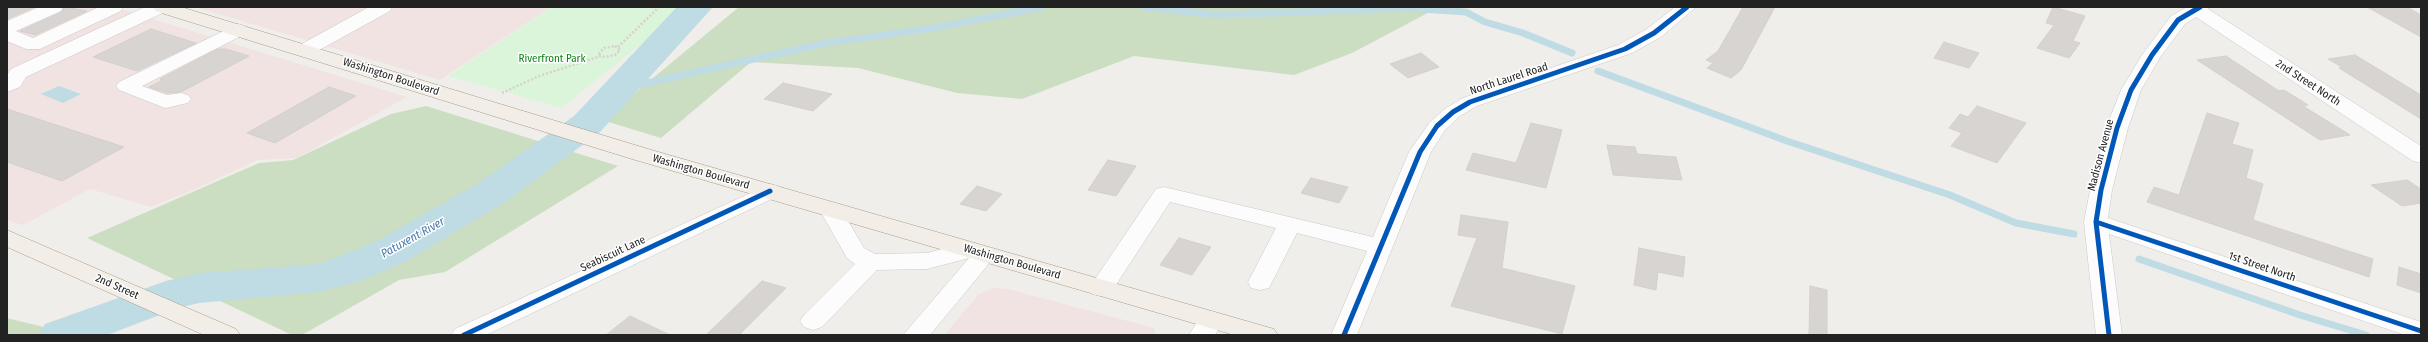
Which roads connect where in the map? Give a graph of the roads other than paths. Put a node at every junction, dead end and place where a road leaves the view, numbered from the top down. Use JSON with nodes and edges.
{"nodes":[{"id":1,"x":54,"y":7,"type":"edge"},
{"id":2,"x":114,"y":7,"type":"edge"},
{"id":3,"x":161,"y":7,"type":"edge"},
{"id":4,"x":383,"y":7,"type":"edge"},
{"id":5,"x":1687,"y":7,"type":"edge"},
{"id":6,"x":2198,"y":8,"type":"edge"},
{"id":7,"x":7,"y":28,"type":"edge"},
{"id":8,"x":238,"y":30,"type":"junction"},
{"id":9,"x":7,"y":34,"type":"edge"},
{"id":10,"x":305,"y":50,"type":"junction"},
{"id":11,"x":7,"y":86,"type":"edge"},
{"id":12,"x":181,"y":99,"type":"dead end"},
{"id":13,"x":2421,"y":156,"type":"edge"},
{"id":14,"x":770,"y":191,"type":"junction"},
{"id":15,"x":830,"y":209,"type":"junction"},
{"id":16,"x":2096,"y":222,"type":"junction"},
{"id":17,"x":1290,"y":224,"type":"junction"},
{"id":18,"x":7,"y":238,"type":"edge"},
{"id":19,"x":1380,"y":246,"type":"junction"},
{"id":20,"x":976,"y":252,"type":"junction"},
{"id":21,"x":871,"y":262,"type":"junction"},
{"id":22,"x":1260,"y":282,"type":"dead end"},
{"id":23,"x":1101,"y":288,"type":"junction"},
{"id":24,"x":813,"y":321,"type":"dead end"},
{"id":25,"x":1206,"y":327,"type":"edge"},
{"id":26,"x":2421,"y":331,"type":"edge"},
{"id":27,"x":228,"y":335,"type":"edge"},
{"id":28,"x":464,"y":335,"type":"edge"},
{"id":29,"x":916,"y":335,"type":"edge"},
{"id":30,"x":1265,"y":335,"type":"edge"},
{"id":31,"x":1344,"y":335,"type":"edge"},
{"id":32,"x":2109,"y":335,"type":"edge"}],
"edges":[{"from":1,"to":7,"type":"street"},
{"from":2,"to":9,"type":"street"},
{"from":3,"to":8,"type":"main road","name":"Washington Boulevard"},
{"from":3,"to":11,"type":"street"},
{"from":4,"to":10,"type":"street"},
{"from":5,"to":19,"type":"street","name":"North Laurel Road"},
{"from":6,"to":13,"type":"street","name":"2nd Street North"},
{"from":6,"to":16,"type":"street","name":"Madison Avenue"},
{"from":8,"to":10,"type":"main road","name":"Washington Boulevard"},
{"from":8,"to":12,"type":"street"},
{"from":10,"to":14,"type":"main road","name":"Washington Boulevard"},
{"from":14,"to":15,"type":"main road","name":"Washington Boulevard"},
{"from":14,"to":28,"type":"street","name":"Seabiscuit Lane"},
{"from":15,"to":20,"type":"main road","name":"Washington Boulevard"},
{"from":15,"to":21,"type":"street"},
{"from":16,"to":26,"type":"street","name":"1st Street North"},
{"from":16,"to":32,"type":"street","name":"Madison Avenue"},
{"from":17,"to":19,"type":"street"},
{"from":17,"to":22,"type":"street"},
{"from":17,"to":23,"type":"street"},
{"from":18,"to":27,"type":"main road","name":"2nd Street"},
{"from":19,"to":31,"type":"street","name":"North Laurel Road"},
{"from":20,"to":21,"type":"street"},
{"from":20,"to":23,"type":"main road","name":"Washington Boulevard"},
{"from":20,"to":29,"type":"street"},
{"from":21,"to":24,"type":"street"},
{"from":23,"to":25,"type":"main road","name":"Washington Boulevard"},
{"from":25,"to":30,"type":"main road","name":"Washington Boulevard"}]}
